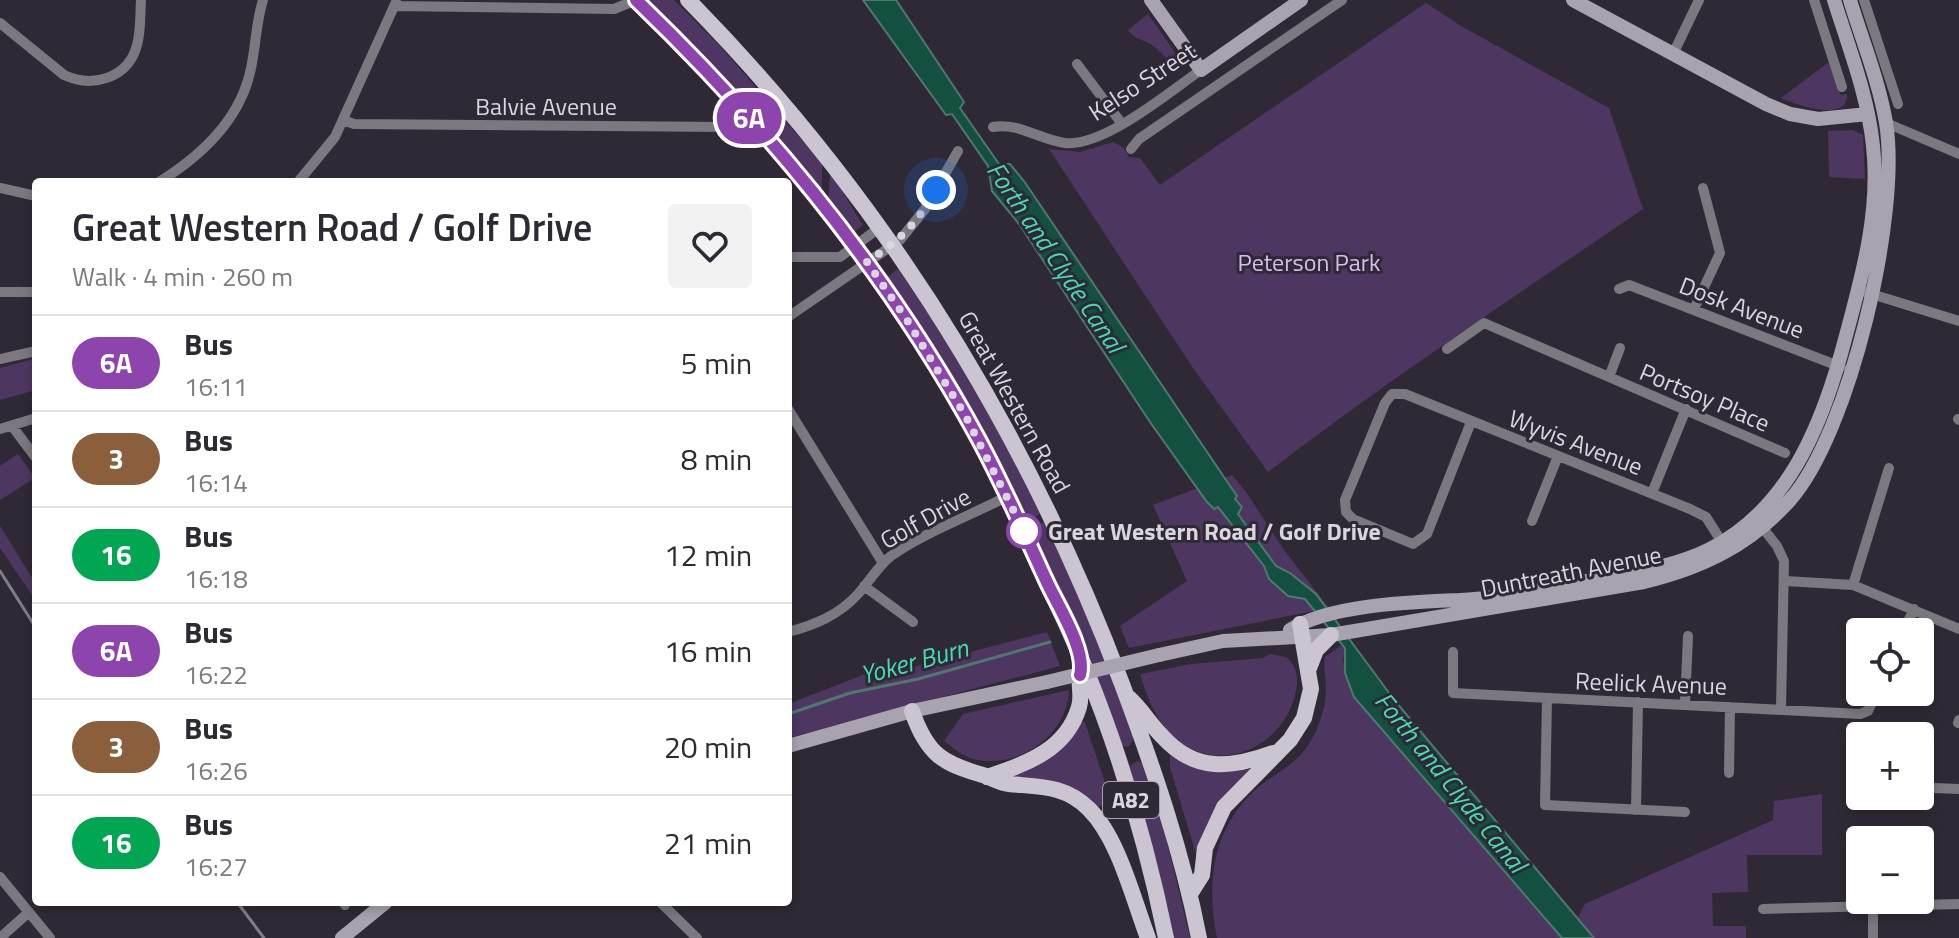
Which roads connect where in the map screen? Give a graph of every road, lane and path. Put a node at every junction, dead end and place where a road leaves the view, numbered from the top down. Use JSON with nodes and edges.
{"nodes":[{"id":1,"x":141,"y":0,"type":"edge"},
{"id":2,"x":263,"y":0,"type":"edge"},
{"id":3,"x":636,"y":0,"type":"edge"},
{"id":4,"x":688,"y":0,"type":"edge"},
{"id":5,"x":1151,"y":0,"type":"edge"},
{"id":6,"x":1301,"y":0,"type":"edge"},
{"id":7,"x":1573,"y":0,"type":"edge"},
{"id":8,"x":1699,"y":0,"type":"edge"},
{"id":9,"x":1814,"y":0,"type":"edge"},
{"id":10,"x":1834,"y":0,"type":"edge"},
{"id":11,"x":1850,"y":0,"type":"edge"},
{"id":12,"x":1864,"y":0,"type":"edge"},
{"id":13,"x":1340,"y":1,"type":"edge"},
{"id":14,"x":395,"y":3,"type":"edge"},
{"id":15,"x":0,"y":23,"type":"edge"},
{"id":16,"x":1872,"y":49,"type":"junction"},
{"id":17,"x":1673,"y":54,"type":"junction"},
{"id":18,"x":1077,"y":64,"type":"dead end"},
{"id":19,"x":1201,"y":70,"type":"junction"},
{"id":20,"x":1842,"y":87,"type":"dead end"},
{"id":21,"x":1898,"y":104,"type":"dead end"},
{"id":22,"x":1868,"y":114,"type":"junction"},
{"id":23,"x":748,"y":116,"type":"junction"},
{"id":24,"x":343,"y":120,"type":"junction"},
{"id":25,"x":1886,"y":123,"type":"junction"},
{"id":26,"x":1122,"y":124,"type":"junction"},
{"id":27,"x":993,"y":127,"type":"dead end"},
{"id":28,"x":1131,"y":149,"type":"dead end"},
{"id":29,"x":958,"y":151,"type":"dead end"},
{"id":30,"x":1959,"y":154,"type":"edge"},
{"id":31,"x":165,"y":178,"type":"edge"},
{"id":32,"x":302,"y":178,"type":"edge"},
{"id":33,"x":0,"y":188,"type":"edge"},
{"id":34,"x":1703,"y":188,"type":"dead end"},
{"id":35,"x":32,"y":195,"type":"edge"},
{"id":36,"x":879,"y":228,"type":"junction"},
{"id":37,"x":892,"y":245,"type":"junction"},
{"id":38,"x":855,"y":246,"type":"junction"},
{"id":39,"x":792,"y":257,"type":"edge"},
{"id":40,"x":867,"y":262,"type":"junction"},
{"id":41,"x":1619,"y":289,"type":"dead end"},
{"id":42,"x":0,"y":292,"type":"edge"},
{"id":43,"x":32,"y":292,"type":"edge"},
{"id":44,"x":1865,"y":292,"type":"junction"},
{"id":45,"x":1694,"y":309,"type":"junction"},
{"id":46,"x":792,"y":314,"type":"edge"},
{"id":47,"x":1959,"y":321,"type":"edge"},
{"id":48,"x":1620,"y":348,"type":"dead end"},
{"id":49,"x":1447,"y":349,"type":"dead end"},
{"id":50,"x":32,"y":352,"type":"edge"},
{"id":51,"x":0,"y":359,"type":"edge"},
{"id":52,"x":1844,"y":368,"type":"junction"},
{"id":53,"x":1609,"y":377,"type":"junction"},
{"id":54,"x":1686,"y":409,"type":"junction"},
{"id":55,"x":792,"y":415,"type":"edge"},
{"id":56,"x":32,"y":419,"type":"edge"},
{"id":57,"x":1471,"y":422,"type":"junction"},
{"id":58,"x":12,"y":426,"type":"junction"},
{"id":59,"x":0,"y":429,"type":"edge"},
{"id":60,"x":32,"y":453,"type":"edge"},
{"id":61,"x":1785,"y":453,"type":"dead end"},
{"id":62,"x":1558,"y":456,"type":"junction"},
{"id":63,"x":1889,"y":468,"type":"dead end"},
{"id":64,"x":1652,"y":493,"type":"junction"},
{"id":65,"x":1008,"y":496,"type":"junction"},
{"id":66,"x":1532,"y":521,"type":"dead end"},
{"id":67,"x":1758,"y":522,"type":"junction"},
{"id":68,"x":1725,"y":547,"type":"junction"},
{"id":69,"x":883,"y":563,"type":"junction"},
{"id":70,"x":1785,"y":581,"type":"junction"},
{"id":71,"x":1853,"y":585,"type":"junction"},
{"id":72,"x":864,"y":586,"type":"junction"},
{"id":73,"x":1914,"y":609,"type":"junction"},
{"id":74,"x":1910,"y":618,"type":"edge"},
{"id":75,"x":913,"y":622,"type":"dead end"},
{"id":76,"x":1313,"y":629,"type":"junction"},
{"id":77,"x":1959,"y":629,"type":"edge"},
{"id":78,"x":792,"y":631,"type":"edge"},
{"id":79,"x":1688,"y":636,"type":"dead end"},
{"id":80,"x":1453,"y":652,"type":"dead end"},
{"id":81,"x":1083,"y":665,"type":"junction"},
{"id":82,"x":1309,"y":670,"type":"junction"},
{"id":83,"x":1126,"y":695,"type":"junction"},
{"id":84,"x":1547,"y":699,"type":"junction"},
{"id":85,"x":1638,"y":702,"type":"junction"},
{"id":86,"x":1685,"y":704,"type":"junction"},
{"id":87,"x":1870,"y":706,"type":"edge"},
{"id":88,"x":1730,"y":707,"type":"junction"},
{"id":89,"x":1781,"y":708,"type":"junction"},
{"id":90,"x":912,"y":711,"type":"junction"},
{"id":91,"x":792,"y":745,"type":"edge"},
{"id":92,"x":1279,"y":751,"type":"junction"},
{"id":93,"x":1729,"y":773,"type":"dead end"},
{"id":94,"x":987,"y":777,"type":"junction"},
{"id":95,"x":1934,"y":788,"type":"dead end"},
{"id":96,"x":1959,"y":789,"type":"edge"},
{"id":97,"x":1636,"y":810,"type":"junction"},
{"id":98,"x":1685,"y":812,"type":"dead end"},
{"id":99,"x":0,"y":877,"type":"edge"},
{"id":100,"x":1190,"y":894,"type":"junction"},
{"id":101,"x":1959,"y":904,"type":"edge"},
{"id":102,"x":1934,"y":905,"type":"edge"},
{"id":103,"x":381,"y":906,"type":"edge"},
{"id":104,"x":664,"y":906,"type":"edge"},
{"id":105,"x":1846,"y":907,"type":"edge"},
{"id":106,"x":1763,"y":909,"type":"dead end"},
{"id":107,"x":29,"y":912,"type":"junction"},
{"id":108,"x":1873,"y":914,"type":"edge"},
{"id":109,"x":0,"y":938,"type":"edge"},
{"id":110,"x":50,"y":938,"type":"edge"},
{"id":111,"x":342,"y":938,"type":"edge"},
{"id":112,"x":697,"y":938,"type":"edge"},
{"id":113,"x":1148,"y":938,"type":"edge"},
{"id":114,"x":1166,"y":938,"type":"edge"},
{"id":115,"x":1199,"y":938,"type":"edge"},
{"id":116,"x":1873,"y":938,"type":"edge"}],
"edges":[{"from":1,"to":15,"type":"street"},
{"from":2,"to":31,"type":"street"},
{"from":3,"to":14,"type":"street"},
{"from":3,"to":23,"type":"main road","name":"Great Western Road","number":"A82"},
{"from":4,"to":36,"type":"main road","name":"Great Western Road","number":"A82"},
{"from":5,"to":19,"type":"street"},
{"from":6,"to":19,"type":"street","name":"Kelso Street"},
{"from":7,"to":17,"type":"street"},
{"from":8,"to":17,"type":"street"},
{"from":9,"to":20,"type":"street"},
{"from":10,"to":22,"type":"street","name":"Duntreath Avenue"},
{"from":11,"to":16,"type":"street","name":"Duntreath Avenue"},
{"from":12,"to":16,"type":"street"},
{"from":13,"to":28,"type":"street","name":"Kelso Street"},
{"from":14,"to":24,"type":"street"},
{"from":16,"to":21,"type":"street"},
{"from":16,"to":25,"type":"street","name":"Duntreath Avenue"},
{"from":17,"to":22,"type":"street"},
{"from":18,"to":26,"type":"street"},
{"from":19,"to":26,"type":"street","name":"Kelso Street"},
{"from":22,"to":25,"type":"street"},
{"from":22,"to":44,"type":"street","name":"Duntreath Avenue"},
{"from":23,"to":24,"type":"street","name":"Balvie Avenue"},
{"from":23,"to":38,"type":"main road","name":"Great Western Road","number":"A82"},
{"from":24,"to":32,"type":"street"},
{"from":25,"to":30,"type":"street"},
{"from":25,"to":44,"type":"street","name":"Duntreath Avenue"},
{"from":26,"to":27,"type":"street","name":"Kelso Street"},
{"from":29,"to":37,"type":"street"},
{"from":33,"to":35,"type":"street"},
{"from":34,"to":45,"type":"street"},
{"from":36,"to":37,"type":"main road","name":"Great Western Road","number":"A82"},
{"from":36,"to":38,"type":"street"},
{"from":37,"to":40,"type":"street"},
{"from":37,"to":83,"type":"main road","name":"Great Western Road","number":"A82"},
{"from":38,"to":39,"type":"street"},
{"from":38,"to":40,"type":"main road","name":"Great Western Road","number":"A82"},
{"from":40,"to":46,"type":"street"},
{"from":40,"to":65,"type":"main road","name":"Great Western Road","number":"A82"},
{"from":41,"to":45,"type":"street","name":"Dosk Avenue"},
{"from":42,"to":43,"type":"street"},
{"from":44,"to":47,"type":"street"},
{"from":44,"to":52,"type":"street","name":"Duntreath Avenue"},
{"from":45,"to":52,"type":"street","name":"Dosk Avenue"},
{"from":48,"to":53,"type":"street","name":"Portsoy Place"},
{"from":49,"to":53,"type":"street","name":"Portsoy Place"},
{"from":50,"to":51,"type":"street"},
{"from":52,"to":67,"type":"street","name":"Duntreath Avenue"},
{"from":53,"to":54,"type":"street","name":"Portsoy Place"},
{"from":54,"to":61,"type":"street","name":"Portsoy Place"},
{"from":54,"to":64,"type":"street"},
{"from":55,"to":69,"type":"street"},
{"from":56,"to":58,"type":"street"},
{"from":57,"to":57,"type":"street","name":"Wyvis Avenue"},
{"from":57,"to":62,"type":"street","name":"Wyvis Avenue"},
{"from":58,"to":59,"type":"street"},
{"from":58,"to":60,"type":"street"},
{"from":62,"to":64,"type":"street","name":"Wyvis Avenue"},
{"from":62,"to":66,"type":"street"},
{"from":63,"to":71,"type":"street"},
{"from":64,"to":68,"type":"street","name":"Wyvis Avenue"},
{"from":65,"to":69,"type":"street","name":"Golf Drive"},
{"from":65,"to":81,"type":"main road","name":"Great Western Road","number":"A82"},
{"from":67,"to":68,"type":"street","name":"Duntreath Avenue"},
{"from":67,"to":70,"type":"street"},
{"from":68,"to":76,"type":"street","name":"Duntreath Avenue"},
{"from":68,"to":76,"type":"street","name":"Duntreath Avenue"},
{"from":69,"to":72,"type":"street","name":"Golf Drive"},
{"from":70,"to":71,"type":"street"},
{"from":70,"to":89,"type":"street"},
{"from":71,"to":73,"type":"street"},
{"from":72,"to":75,"type":"street"},
{"from":72,"to":78,"type":"street","name":"Golf Drive"},
{"from":73,"to":74,"type":"street"},
{"from":73,"to":77,"type":"street"},
{"from":76,"to":82,"type":"main road"},
{"from":76,"to":82,"type":"main road"},
{"from":76,"to":90,"type":"street","name":"Duntreath Avenue","bridge":true},
{"from":79,"to":86,"type":"street"},
{"from":80,"to":84,"type":"street","name":"Reelick Avenue"},
{"from":81,"to":94,"type":"main road"},
{"from":81,"to":114,"type":"main road","name":"Great Western Road","number":"A82"},
{"from":82,"to":92,"type":"main road"},
{"from":83,"to":92,"type":"main road"},
{"from":83,"to":100,"type":"main road","name":"Great Western Road","number":"A82"},
{"from":84,"to":85,"type":"street","name":"Reelick Avenue"},
{"from":84,"to":97,"type":"street"},
{"from":85,"to":86,"type":"street","name":"Reelick Avenue"},
{"from":85,"to":97,"type":"street"},
{"from":86,"to":88,"type":"street","name":"Reelick Avenue"},
{"from":87,"to":89,"type":"street","name":"Reelick Avenue"},
{"from":88,"to":89,"type":"street","name":"Reelick Avenue"},
{"from":88,"to":93,"type":"street"},
{"from":90,"to":91,"type":"street","name":"Duntreath Avenue"},
{"from":90,"to":94,"type":"main road"},
{"from":92,"to":100,"type":"main road"},
{"from":94,"to":113,"type":"main road"},
{"from":95,"to":96,"type":"street"},
{"from":97,"to":98,"type":"street"},
{"from":99,"to":107,"type":"street"},
{"from":100,"to":115,"type":"main road","name":"Great Western Road","number":"A82"},
{"from":101,"to":102,"type":"street"},
{"from":103,"to":111,"type":"street"},
{"from":104,"to":112,"type":"street"},
{"from":105,"to":106,"type":"street"},
{"from":107,"to":109,"type":"street"},
{"from":107,"to":110,"type":"street"},
{"from":108,"to":116,"type":"street"}]}
